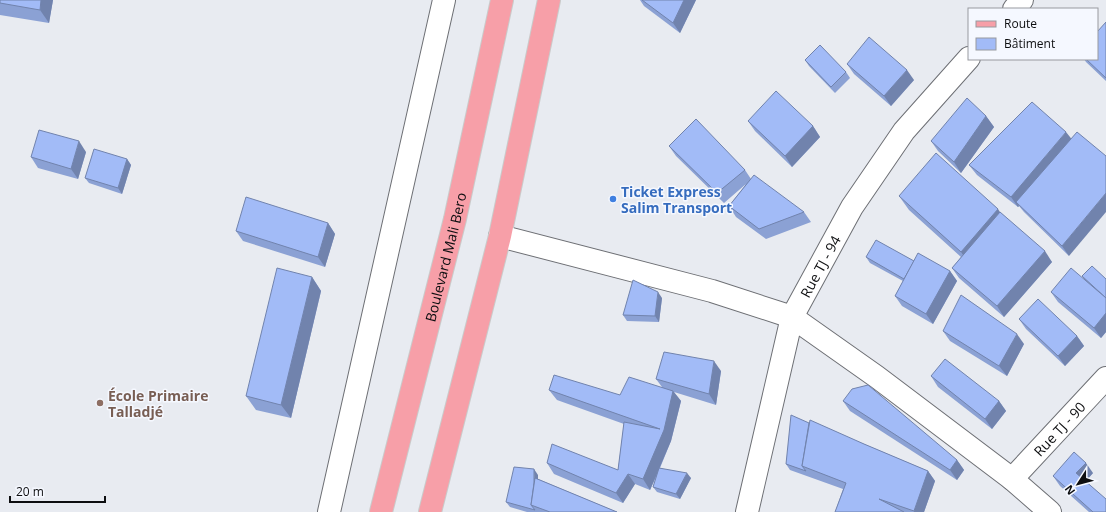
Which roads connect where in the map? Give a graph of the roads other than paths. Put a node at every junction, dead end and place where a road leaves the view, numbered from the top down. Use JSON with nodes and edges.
{"nodes":[{"id":1,"x":444,"y":0,"type":"edge"},
{"id":2,"x":502,"y":0,"type":"edge"},
{"id":3,"x":549,"y":0,"type":"edge"},
{"id":4,"x":1022,"y":0,"type":"edge"},
{"id":5,"x":1015,"y":8,"type":"edge"},
{"id":6,"x":968,"y":59,"type":"edge"},
{"id":7,"x":500,"y":236,"type":"junction"},
{"id":8,"x":792,"y":317,"type":"junction"},
{"id":9,"x":1106,"y":378,"type":"edge"},
{"id":10,"x":1012,"y":479,"type":"junction"},
{"id":11,"x":329,"y":512,"type":"edge"},
{"id":12,"x":381,"y":512,"type":"edge"},
{"id":13,"x":430,"y":512,"type":"edge"},
{"id":14,"x":747,"y":512,"type":"edge"},
{"id":15,"x":1050,"y":512,"type":"edge"}],
"edges":[{"from":1,"to":11,"type":"street"},
{"from":2,"to":12,"type":"main road","name":"Boulevard Mali Bero"},
{"from":3,"to":7,"type":"main road"},
{"from":4,"to":5,"type":"street"},
{"from":6,"to":8,"type":"street","name":"Rue TJ - 94"},
{"from":7,"to":8,"type":"street"},
{"from":7,"to":13,"type":"main road"},
{"from":8,"to":10,"type":"street"},
{"from":8,"to":14,"type":"street","name":"Rue TJ - 94"},
{"from":9,"to":10,"type":"street","name":"Rue TJ - 90"},
{"from":10,"to":15,"type":"street"}]}
